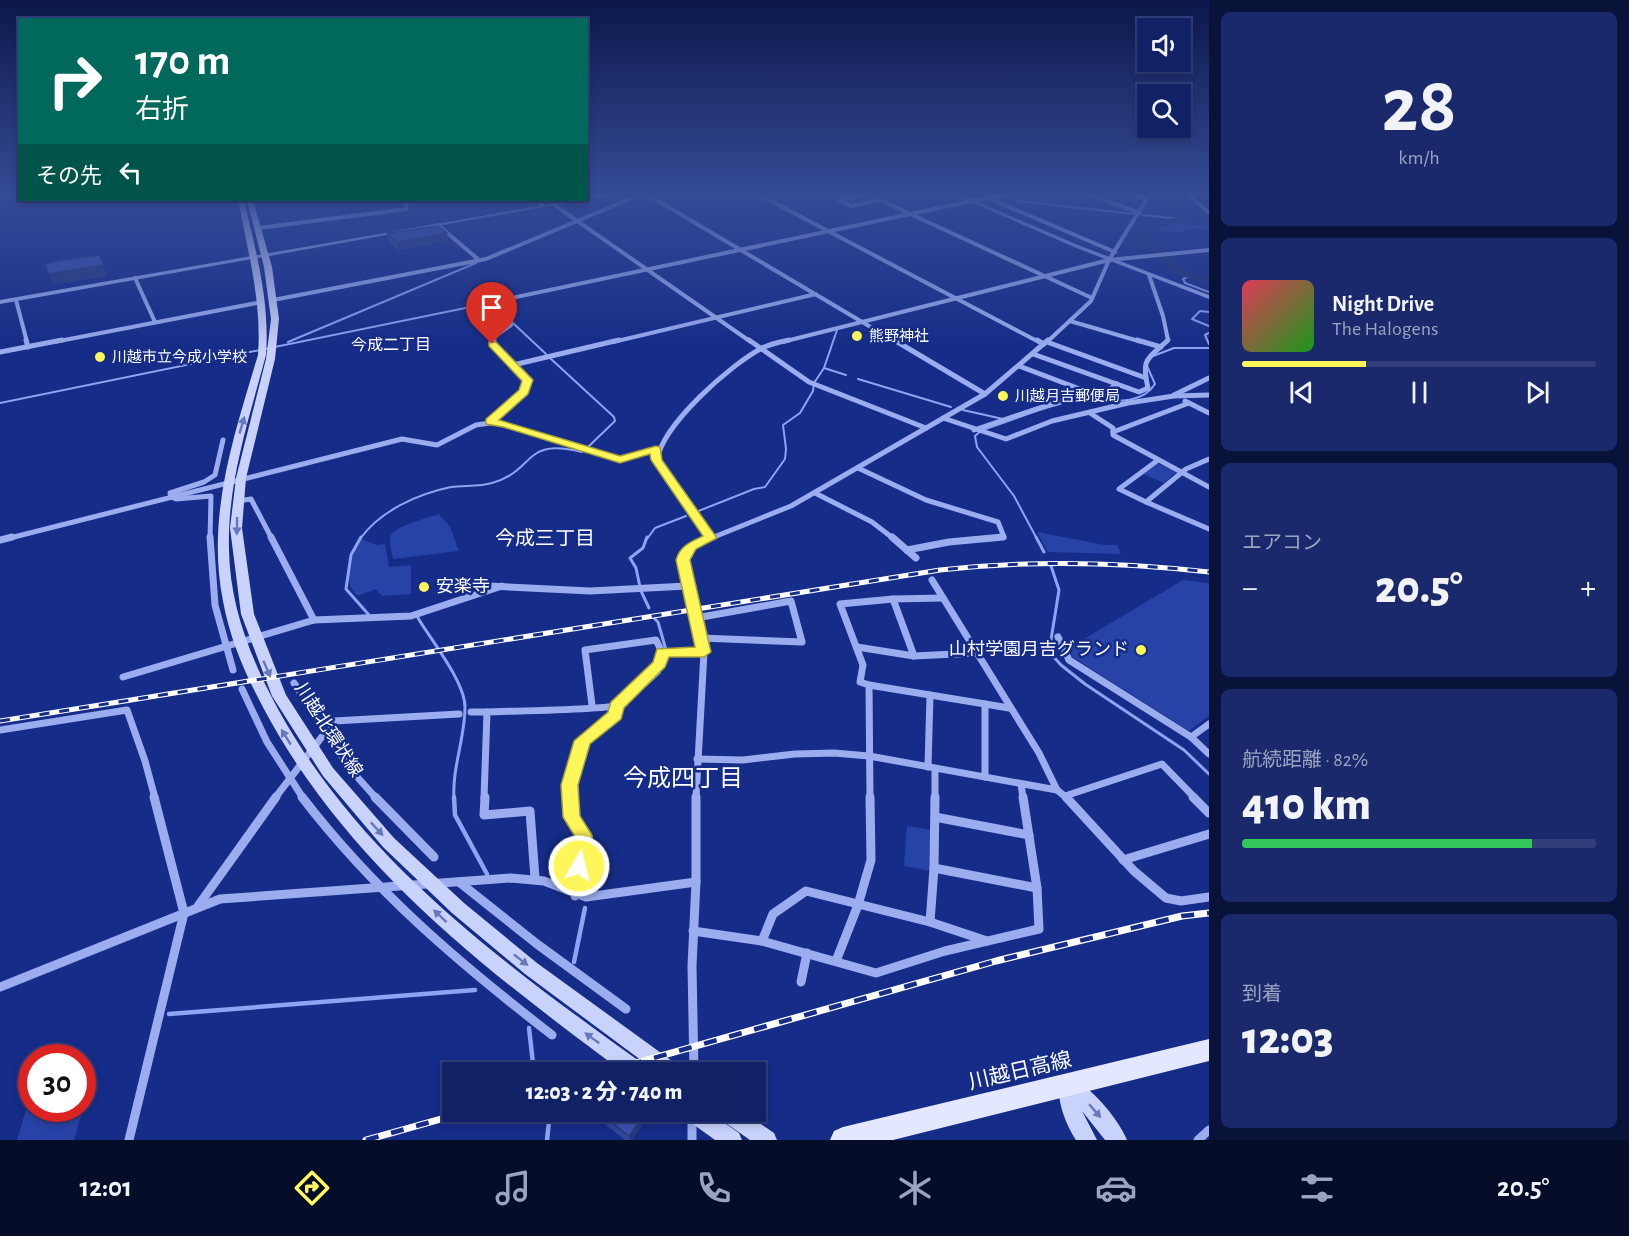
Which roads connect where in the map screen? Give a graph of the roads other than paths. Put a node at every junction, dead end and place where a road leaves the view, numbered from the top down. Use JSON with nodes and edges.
{"nodes":[{"id":1,"x":251,"y":245,"type":"edge"},
{"id":2,"x":262,"y":245,"type":"edge"},
{"id":3,"x":325,"y":245,"type":"edge"},
{"id":4,"x":462,"y":245,"type":"edge"},
{"id":5,"x":518,"y":245,"type":"edge"},
{"id":6,"x":612,"y":245,"type":"edge"},
{"id":7,"x":734,"y":245,"type":"edge"},
{"id":8,"x":759,"y":245,"type":"edge"},
{"id":9,"x":855,"y":245,"type":"edge"},
{"id":10,"x":977,"y":245,"type":"edge"},
{"id":11,"x":1074,"y":245,"type":"edge"},
{"id":12,"x":1099,"y":245,"type":"edge"},
{"id":13,"x":1119,"y":245,"type":"edge"},
{"id":14,"x":741,"y":249,"type":"junction"},
{"id":15,"x":1209,"y":250,"type":"edge"},
{"id":16,"x":1115,"y":252,"type":"junction"},
{"id":17,"x":264,"y":256,"type":"junction"},
{"id":18,"x":254,"y":257,"type":"junction"},
{"id":19,"x":479,"y":260,"type":"junction"},
{"id":20,"x":1109,"y":260,"type":"junction"},
{"id":21,"x":646,"y":269,"type":"junction"},
{"id":22,"x":1149,"y":275,"type":"junction"},
{"id":23,"x":1044,"y":276,"type":"junction"},
{"id":24,"x":135,"y":278,"type":"junction"},
{"id":25,"x":816,"y":294,"type":"junction"},
{"id":26,"x":1209,"y":297,"type":"edge"},
{"id":27,"x":956,"y":298,"type":"junction"},
{"id":28,"x":1092,"y":298,"type":"junction"},
{"id":29,"x":15,"y":300,"type":"junction"},
{"id":30,"x":273,"y":300,"type":"junction"},
{"id":31,"x":0,"y":302,"type":"edge"},
{"id":32,"x":262,"y":302,"type":"junction"},
{"id":33,"x":716,"y":317,"type":"junction"},
{"id":34,"x":862,"y":321,"type":"junction"},
{"id":35,"x":1071,"y":321,"type":"junction"},
{"id":36,"x":156,"y":322,"type":"junction"},
{"id":37,"x":1045,"y":343,"type":"junction"},
{"id":38,"x":28,"y":347,"type":"junction"},
{"id":39,"x":1161,"y":347,"type":"junction"},
{"id":40,"x":761,"y":349,"type":"junction"},
{"id":41,"x":0,"y":352,"type":"edge"},
{"id":42,"x":1033,"y":354,"type":"junction"},
{"id":43,"x":513,"y":365,"type":"junction"},
{"id":44,"x":1019,"y":366,"type":"junction"},
{"id":45,"x":1146,"y":378,"type":"junction"},
{"id":46,"x":1209,"y":378,"type":"edge"},
{"id":47,"x":1118,"y":384,"type":"junction"},
{"id":48,"x":1139,"y":392,"type":"junction"},
{"id":49,"x":985,"y":394,"type":"junction"},
{"id":50,"x":1093,"y":394,"type":"junction"},
{"id":51,"x":1209,"y":395,"type":"edge"},
{"id":52,"x":1174,"y":396,"type":"junction"},
{"id":53,"x":1150,"y":399,"type":"junction"},
{"id":54,"x":1189,"y":403,"type":"junction"},
{"id":55,"x":1090,"y":413,"type":"junction"},
{"id":56,"x":1209,"y":413,"type":"edge"},
{"id":57,"x":943,"y":418,"type":"junction"},
{"id":58,"x":490,"y":422,"type":"junction"},
{"id":59,"x":926,"y":428,"type":"junction"},
{"id":60,"x":974,"y":430,"type":"junction"},
{"id":61,"x":1113,"y":432,"type":"junction"},
{"id":62,"x":223,"y":440,"type":"dead end"},
{"id":63,"x":656,"y":449,"type":"junction"},
{"id":64,"x":1209,"y":459,"type":"edge"},
{"id":65,"x":1158,"y":460,"type":"junction"},
{"id":66,"x":858,"y":468,"type":"junction"},
{"id":67,"x":1182,"y":472,"type":"junction"},
{"id":68,"x":240,"y":478,"type":"junction"},
{"id":69,"x":228,"y":482,"type":"junction"},
{"id":70,"x":1209,"y":487,"type":"edge"},
{"id":71,"x":815,"y":493,"type":"junction"},
{"id":72,"x":171,"y":497,"type":"junction"},
{"id":73,"x":238,"y":501,"type":"junction"},
{"id":74,"x":1146,"y":502,"type":"junction"},
{"id":75,"x":1209,"y":529,"type":"edge"},
{"id":76,"x":710,"y":538,"type":"junction"},
{"id":77,"x":0,"y":540,"type":"edge"},
{"id":78,"x":907,"y":550,"type":"junction"},
{"id":79,"x":916,"y":558,"type":"dead end"},
{"id":80,"x":232,"y":574,"type":"junction"},
{"id":81,"x":932,"y":580,"type":"dead end"},
{"id":82,"x":467,"y":585,"type":"dead end"},
{"id":83,"x":502,"y":586,"type":"junction"},
{"id":84,"x":687,"y":586,"type":"junction"},
{"id":85,"x":943,"y":598,"type":"junction"},
{"id":86,"x":893,"y":599,"type":"junction"},
{"id":87,"x":696,"y":618,"type":"junction"},
{"id":88,"x":314,"y":620,"type":"junction"},
{"id":89,"x":1058,"y":637,"type":"dead end"},
{"id":90,"x":701,"y":638,"type":"junction"},
{"id":91,"x":224,"y":646,"type":"junction"},
{"id":92,"x":857,"y":647,"type":"junction"},
{"id":93,"x":663,"y":652,"type":"junction"},
{"id":94,"x":704,"y":652,"type":"junction"},
{"id":95,"x":976,"y":652,"type":"junction"},
{"id":96,"x":914,"y":656,"type":"junction"},
{"id":97,"x":233,"y":670,"type":"dead end"},
{"id":98,"x":123,"y":677,"type":"dead end"},
{"id":99,"x":294,"y":683,"type":"dead end"},
{"id":100,"x":869,"y":685,"type":"junction"},
{"id":101,"x":242,"y":690,"type":"dead end"},
{"id":102,"x":930,"y":695,"type":"junction"},
{"id":103,"x":985,"y":704,"type":"junction"},
{"id":104,"x":592,"y":705,"type":"junction"},
{"id":105,"x":617,"y":706,"type":"junction"},
{"id":106,"x":1009,"y":708,"type":"junction"},
{"id":107,"x":471,"y":712,"type":"dead end"},
{"id":108,"x":487,"y":712,"type":"junction"},
{"id":109,"x":459,"y":714,"type":"dead end"},
{"id":110,"x":1209,"y":723,"type":"edge"},
{"id":111,"x":0,"y":730,"type":"edge"},
{"id":112,"x":325,"y":733,"type":"junction"},
{"id":113,"x":1191,"y":737,"type":"junction"},
{"id":114,"x":1209,"y":754,"type":"edge"},
{"id":115,"x":869,"y":756,"type":"junction"},
{"id":116,"x":697,"y":759,"type":"junction"},
{"id":117,"x":931,"y":768,"type":"junction"},
{"id":118,"x":985,"y":777,"type":"junction"},
{"id":119,"x":288,"y":780,"type":"junction"},
{"id":120,"x":1021,"y":784,"type":"junction"},
{"id":121,"x":1061,"y":793,"type":"junction"},
{"id":122,"x":1209,"y":813,"type":"edge"},
{"id":123,"x":935,"y":817,"type":"junction"},
{"id":124,"x":1209,"y":834,"type":"edge"},
{"id":125,"x":1029,"y":835,"type":"junction"},
{"id":126,"x":434,"y":857,"type":"dead end"},
{"id":127,"x":1123,"y":860,"type":"junction"},
{"id":128,"x":934,"y":868,"type":"junction"},
{"id":129,"x":536,"y":878,"type":"junction"},
{"id":130,"x":459,"y":882,"type":"junction"},
{"id":131,"x":696,"y":882,"type":"junction"},
{"id":132,"x":379,"y":888,"type":"junction"},
{"id":133,"x":1037,"y":888,"type":"junction"},
{"id":134,"x":574,"y":896,"type":"junction"},
{"id":135,"x":1209,"y":897,"type":"edge"},
{"id":136,"x":858,"y":905,"type":"junction"},
{"id":137,"x":198,"y":907,"type":"junction"},
{"id":138,"x":184,"y":913,"type":"junction"},
{"id":139,"x":930,"y":922,"type":"junction"},
{"id":140,"x":693,"y":931,"type":"junction"},
{"id":141,"x":762,"y":941,"type":"junction"},
{"id":142,"x":988,"y":942,"type":"junction"},
{"id":143,"x":807,"y":953,"type":"junction"},
{"id":144,"x":836,"y":961,"type":"junction"},
{"id":145,"x":801,"y":982,"type":"dead end"},
{"id":146,"x":0,"y":987,"type":"edge"},
{"id":147,"x":626,"y":1009,"type":"dead end"},
{"id":148,"x":552,"y":1035,"type":"dead end"},
{"id":149,"x":1209,"y":1050,"type":"edge"},
{"id":150,"x":626,"y":1062,"type":"edge"},
{"id":151,"x":658,"y":1062,"type":"edge"},
{"id":152,"x":694,"y":1062,"type":"edge"},
{"id":153,"x":1068,"y":1085,"type":"junction"},
{"id":154,"x":693,"y":1122,"type":"edge"},
{"id":155,"x":707,"y":1122,"type":"edge"},
{"id":156,"x":741,"y":1122,"type":"edge"},
{"id":157,"x":1209,"y":1130,"type":"edge"},
{"id":158,"x":129,"y":1140,"type":"edge"},
{"id":159,"x":692,"y":1140,"type":"edge"},
{"id":160,"x":732,"y":1140,"type":"edge"},
{"id":161,"x":766,"y":1140,"type":"edge"},
{"id":162,"x":843,"y":1140,"type":"edge"},
{"id":163,"x":1087,"y":1140,"type":"edge"},
{"id":164,"x":1117,"y":1140,"type":"edge"},
{"id":165,"x":1198,"y":1140,"type":"edge"}],
"edges":[{"from":1,"to":18,"type":"main road","name":"川越北環状線"},
{"from":2,"to":17,"type":"main road","name":"川越北環状線"},
{"from":3,"to":17,"type":"street"},
{"from":4,"to":19,"type":"street"},
{"from":5,"to":19,"type":"street"},
{"from":6,"to":21,"type":"street"},
{"from":7,"to":14,"type":"street"},
{"from":8,"to":14,"type":"street"},
{"from":9,"to":27,"type":"street"},
{"from":10,"to":23,"type":"street"},
{"from":11,"to":20,"type":"street"},
{"from":12,"to":16,"type":"street"},
{"from":13,"to":16,"type":"street"},
{"from":14,"to":21,"type":"street"},
{"from":14,"to":25,"type":"street"},
{"from":15,"to":20,"type":"street"},
{"from":16,"to":20,"type":"street"},
{"from":17,"to":18,"type":"street"},
{"from":17,"to":30,"type":"main road","name":"川越北環状線"},
{"from":18,"to":24,"type":"street"},
{"from":18,"to":32,"type":"main road","name":"川越北環状線"},
{"from":19,"to":30,"type":"street"},
{"from":20,"to":22,"type":"street"},
{"from":20,"to":23,"type":"street"},
{"from":20,"to":28,"type":"street"},
{"from":21,"to":33,"type":"street"},
{"from":21,"to":43,"type":"street"},
{"from":22,"to":26,"type":"street"},
{"from":22,"to":39,"type":"street"},
{"from":23,"to":27,"type":"street"},
{"from":23,"to":28,"type":"street"},
{"from":24,"to":29,"type":"street"},
{"from":24,"to":36,"type":"street"},
{"from":25,"to":33,"type":"street"},
{"from":25,"to":34,"type":"street"},
{"from":27,"to":34,"type":"street"},
{"from":27,"to":37,"type":"street"},
{"from":28,"to":35,"type":"street"},
{"from":29,"to":31,"type":"street"},
{"from":29,"to":38,"type":"street"},
{"from":30,"to":68,"type":"main road","name":"川越北環状線"},
{"from":32,"to":36,"type":"street"},
{"from":69,"to":32,"type":"main road","name":"川越北環状線","one_way":true},
{"from":33,"to":40,"type":"street"},
{"from":33,"to":43,"type":"street"},
{"from":34,"to":40,"type":"street"},
{"from":34,"to":49,"type":"street"},
{"from":35,"to":37,"type":"street"},
{"from":35,"to":39,"type":"street"},
{"from":36,"to":38,"type":"street"},
{"from":37,"to":42,"type":"street"},
{"from":37,"to":45,"type":"street"},
{"from":38,"to":41,"type":"street"},
{"from":39,"to":45,"type":"street"},
{"from":40,"to":59,"type":"street"},
{"from":40,"to":63,"type":"street"},
{"from":42,"to":44,"type":"street"},
{"from":42,"to":47,"type":"street"},
{"from":43,"to":58,"type":"street"},
{"from":44,"to":49,"type":"street"},
{"from":44,"to":50,"type":"street"},
{"from":45,"to":48,"type":"street"},
{"from":46,"to":52,"type":"street"},
{"from":47,"to":48,"type":"street"},
{"from":47,"to":50,"type":"street"},
{"from":48,"to":53,"type":"street"},
{"from":49,"to":57,"type":"street"},
{"from":50,"to":60,"type":"street"},
{"from":51,"to":52,"type":"street"},
{"from":52,"to":53,"type":"street"},
{"from":52,"to":54,"type":"street"},
{"from":53,"to":55,"type":"street"},
{"from":54,"to":56,"type":"street"},
{"from":54,"to":61,"type":"street"},
{"from":55,"to":60,"type":"street"},
{"from":55,"to":61,"type":"street"},
{"from":57,"to":59,"type":"street"},
{"from":57,"to":60,"type":"street"},
{"from":58,"to":63,"type":"street"},
{"from":58,"to":68,"type":"street"},
{"from":59,"to":66,"type":"street"},
{"from":61,"to":65,"type":"street"},
{"from":62,"to":72,"type":"street"},
{"from":63,"to":76,"type":"street"},
{"from":64,"to":67,"type":"street"},
{"from":65,"to":67,"type":"street"},
{"from":65,"to":74,"type":"street"},
{"from":66,"to":71,"type":"street"},
{"from":66,"to":78,"type":"street"},
{"from":67,"to":70,"type":"street"},
{"from":67,"to":74,"type":"street"},
{"from":68,"to":69,"type":"street"},
{"from":68,"to":73,"type":"main road","name":"川越北環状線"},
{"from":69,"to":72,"type":"street"},
{"from":69,"to":80,"type":"main road","name":"川越北環状線"},
{"from":71,"to":76,"type":"street"},
{"from":71,"to":78,"type":"street"},
{"from":72,"to":77,"type":"street"},
{"from":72,"to":91,"type":"street"},
{"from":73,"to":80,"type":"main road","name":"川越北環状線","one_way":true},
{"from":73,"to":88,"type":"street"},
{"from":74,"to":75,"type":"street"},
{"from":76,"to":84,"type":"street"},
{"from":78,"to":79,"type":"street"},
{"from":150,"to":80,"type":"main road","name":"川越北環状線","one_way":true},
{"from":80,"to":151,"type":"main road","name":"川越北環状線","one_way":true},
{"from":81,"to":85,"type":"street"},
{"from":82,"to":83,"type":"street"},
{"from":83,"to":84,"type":"street"},
{"from":83,"to":88,"type":"street"},
{"from":84,"to":87,"type":"street"},
{"from":85,"to":86,"type":"street"},
{"from":85,"to":95,"type":"street"},
{"from":86,"to":92,"type":"street"},
{"from":86,"to":96,"type":"street"},
{"from":87,"to":90,"type":"street"},
{"from":87,"to":90,"type":"street"},
{"from":88,"to":91,"type":"street"},
{"from":89,"to":113,"type":"street"},
{"from":90,"to":94,"type":"street"},
{"from":91,"to":97,"type":"street"},
{"from":91,"to":98,"type":"street"},
{"from":92,"to":96,"type":"street"},
{"from":92,"to":100,"type":"street"},
{"from":93,"to":94,"type":"street"},
{"from":93,"to":104,"type":"street"},
{"from":93,"to":105,"type":"street"},
{"from":94,"to":116,"type":"street"},
{"from":95,"to":96,"type":"street"},
{"from":95,"to":106,"type":"street"},
{"from":99,"to":112,"type":"street"},
{"from":100,"to":102,"type":"street"},
{"from":100,"to":115,"type":"street"},
{"from":101,"to":119,"type":"street"},
{"from":102,"to":103,"type":"street"},
{"from":102,"to":117,"type":"street"},
{"from":103,"to":106,"type":"street"},
{"from":103,"to":118,"type":"street"},
{"from":104,"to":105,"type":"street"},
{"from":104,"to":108,"type":"street"},
{"from":105,"to":134,"type":"street"},
{"from":106,"to":121,"type":"street"},
{"from":107,"to":108,"type":"street"},
{"from":108,"to":129,"type":"street"},
{"from":109,"to":112,"type":"street"},
{"from":110,"to":113,"type":"street"},
{"from":111,"to":138,"type":"street"},
{"from":112,"to":119,"type":"street"},
{"from":112,"to":126,"type":"street"},
{"from":113,"to":114,"type":"street"},
{"from":115,"to":116,"type":"street"},
{"from":115,"to":117,"type":"street"},
{"from":115,"to":136,"type":"street"},
{"from":116,"to":131,"type":"street"},
{"from":117,"to":118,"type":"street"},
{"from":117,"to":123,"type":"street"},
{"from":118,"to":120,"type":"street"},
{"from":119,"to":132,"type":"street"},
{"from":119,"to":137,"type":"street"},
{"from":120,"to":121,"type":"street"},
{"from":120,"to":125,"type":"street"},
{"from":121,"to":122,"type":"street"},
{"from":121,"to":127,"type":"street"},
{"from":123,"to":125,"type":"street"},
{"from":123,"to":128,"type":"street"},
{"from":124,"to":127,"type":"street"},
{"from":125,"to":133,"type":"street"},
{"from":127,"to":135,"type":"street"},
{"from":128,"to":133,"type":"street"},
{"from":128,"to":139,"type":"street"},
{"from":129,"to":130,"type":"street"},
{"from":129,"to":134,"type":"street"},
{"from":130,"to":132,"type":"street"},
{"from":130,"to":147,"type":"street"},
{"from":131,"to":134,"type":"street"},
{"from":131,"to":140,"type":"street"},
{"from":132,"to":137,"type":"street"},
{"from":132,"to":148,"type":"street"},
{"from":133,"to":142,"type":"street"},
{"from":136,"to":139,"type":"street"},
{"from":136,"to":141,"type":"street"},
{"from":136,"to":144,"type":"street"},
{"from":137,"to":138,"type":"street"},
{"from":138,"to":146,"type":"street"},
{"from":138,"to":158,"type":"street"},
{"from":139,"to":142,"type":"street"},
{"from":140,"to":141,"type":"street"},
{"from":140,"to":152,"type":"street"},
{"from":141,"to":143,"type":"street"},
{"from":142,"to":144,"type":"street"},
{"from":143,"to":144,"type":"street"},
{"from":143,"to":145,"type":"street"},
{"from":149,"to":153,"type":"main road","name":"川越日高線"},
{"from":153,"to":162,"type":"main road","name":"川越日高線"},
{"from":153,"to":163,"type":"main road"},
{"from":153,"to":164,"type":"main road","one_way":true},
{"from":154,"to":159,"type":"street"},
{"from":155,"to":160,"type":"main road"},
{"from":156,"to":161,"type":"main road"},
{"from":157,"to":165,"type":"street"}]}
